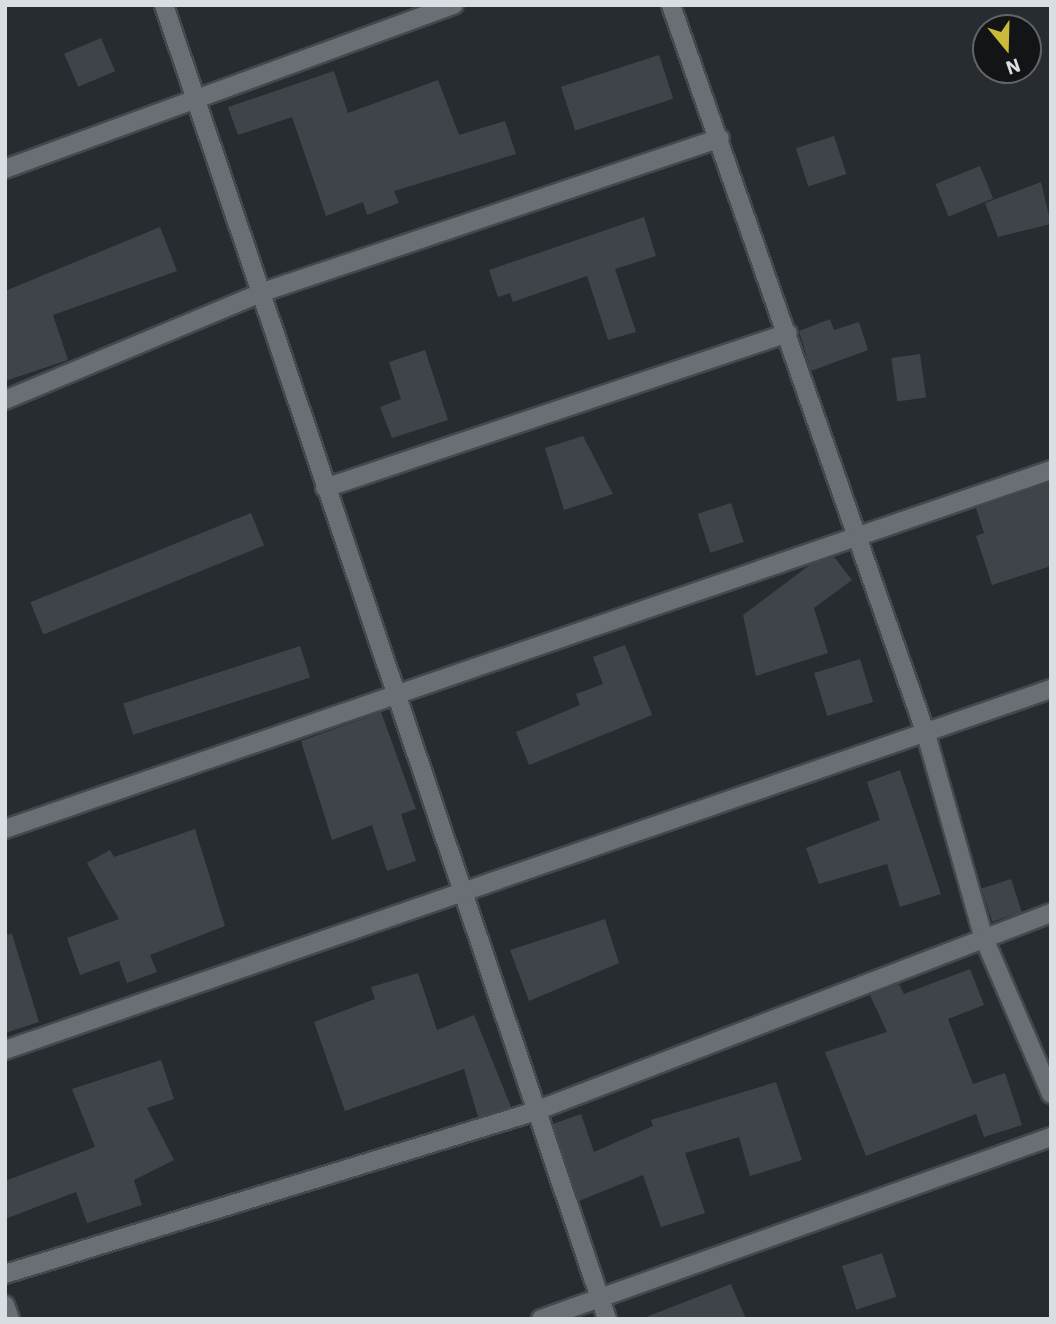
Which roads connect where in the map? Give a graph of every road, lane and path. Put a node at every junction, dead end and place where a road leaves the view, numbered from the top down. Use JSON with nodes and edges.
{"nodes":[{"id":1,"x":164,"y":5,"type":"edge"},
{"id":2,"x":454,"y":5,"type":"edge"},
{"id":3,"x":671,"y":5,"type":"edge"},
{"id":4,"x":194,"y":99,"type":"junction"},
{"id":5,"x":720,"y":138,"type":"junction"},
{"id":6,"x":5,"y":169,"type":"edge"},
{"id":7,"x":263,"y":292,"type":"junction"},
{"id":8,"x":788,"y":333,"type":"junction"},
{"id":9,"x":5,"y":400,"type":"edge"},
{"id":10,"x":1051,"y":470,"type":"edge"},
{"id":11,"x":325,"y":488,"type":"junction"},
{"id":12,"x":859,"y":534,"type":"junction"},
{"id":13,"x":1051,"y":689,"type":"edge"},
{"id":14,"x":400,"y":695,"type":"junction"},
{"id":15,"x":926,"y":734,"type":"junction"},
{"id":16,"x":5,"y":829,"type":"edge"},
{"id":17,"x":464,"y":887,"type":"junction"},
{"id":18,"x":1051,"y":913,"type":"edge"},
{"id":19,"x":983,"y":936,"type":"junction"},
{"id":20,"x":5,"y":1050,"type":"edge"},
{"id":21,"x":1051,"y":1094,"type":"edge"},
{"id":22,"x":533,"y":1112,"type":"junction"},
{"id":23,"x":1051,"y":1137,"type":"edge"},
{"id":24,"x":5,"y":1274,"type":"edge"},
{"id":25,"x":598,"y":1300,"type":"junction"},
{"id":26,"x":5,"y":1305,"type":"edge"},
{"id":27,"x":10,"y":1319,"type":"edge"},
{"id":28,"x":541,"y":1319,"type":"edge"},
{"id":29,"x":607,"y":1319,"type":"edge"}],
"edges":[{"from":1,"to":4,"type":"street"},
{"from":2,"to":4,"type":"street"},
{"from":3,"to":5,"type":"street"},
{"from":4,"to":6,"type":"street"},
{"from":4,"to":7,"type":"street"},
{"from":5,"to":7,"type":"street"},
{"from":5,"to":8,"type":"street"},
{"from":7,"to":9,"type":"street"},
{"from":7,"to":11,"type":"street"},
{"from":8,"to":11,"type":"street"},
{"from":8,"to":12,"type":"street"},
{"from":10,"to":12,"type":"street"},
{"from":11,"to":14,"type":"street"},
{"from":12,"to":14,"type":"street"},
{"from":12,"to":15,"type":"street"},
{"from":13,"to":15,"type":"street"},
{"from":14,"to":16,"type":"street"},
{"from":14,"to":17,"type":"street"},
{"from":15,"to":17,"type":"street"},
{"from":15,"to":19,"type":"street"},
{"from":17,"to":20,"type":"street"},
{"from":17,"to":22,"type":"street"},
{"from":18,"to":19,"type":"street"},
{"from":19,"to":21,"type":"street"},
{"from":19,"to":22,"type":"street"},
{"from":22,"to":24,"type":"street"},
{"from":22,"to":25,"type":"street"},
{"from":23,"to":25,"type":"street"},
{"from":25,"to":28,"type":"street"},
{"from":25,"to":29,"type":"street"},
{"from":26,"to":27,"type":"street"}]}
